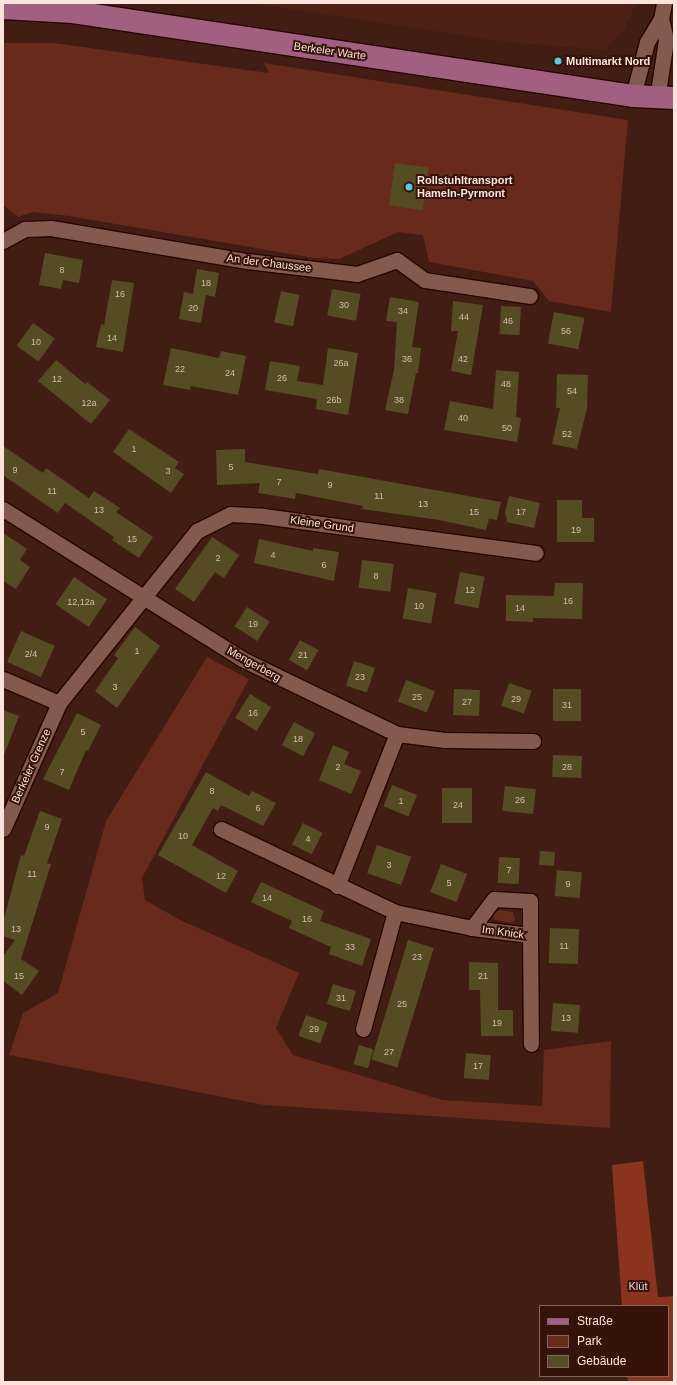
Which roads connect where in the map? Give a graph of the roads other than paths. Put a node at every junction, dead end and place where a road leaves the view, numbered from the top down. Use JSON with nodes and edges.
{"nodes":[{"id":1,"x":664,"y":3,"type":"edge"},
{"id":2,"x":3,"y":8,"type":"edge"},
{"id":3,"x":661,"y":19,"type":"junction"},
{"id":4,"x":670,"y":45,"type":"edge"},
{"id":5,"x":632,"y":96,"type":"junction"},
{"id":6,"x":665,"y":99,"type":"edge"},
{"id":7,"x":674,"y":112,"type":"edge"},
{"id":8,"x":3,"y":241,"type":"edge"},
{"id":9,"x":530,"y":296,"type":"dead end"},
{"id":10,"x":3,"y":508,"type":"edge"},
{"id":11,"x":536,"y":553,"type":"dead end"},
{"id":12,"x":142,"y":597,"type":"junction"},
{"id":13,"x":3,"y":679,"type":"edge"},
{"id":14,"x":59,"y":703,"type":"junction"},
{"id":15,"x":397,"y":734,"type":"junction"},
{"id":16,"x":533,"y":741,"type":"dead end"},
{"id":17,"x":3,"y":829,"type":"edge"},
{"id":18,"x":221,"y":829,"type":"dead end"},
{"id":19,"x":337,"y":886,"type":"junction"},
{"id":20,"x":395,"y":912,"type":"junction"},
{"id":21,"x":472,"y":928,"type":"junction"},
{"id":22,"x":530,"y":935,"type":"junction"},
{"id":23,"x":363,"y":1029,"type":"dead end"},
{"id":24,"x":530,"y":1044,"type":"dead end"}],
"edges":[{"from":1,"to":3,"type":"street"},
{"from":2,"to":5,"type":"main road","name":"Berkeler Warte"},
{"from":3,"to":4,"type":"street"},
{"from":3,"to":5,"type":"street"},
{"from":4,"to":6,"type":"street"},
{"from":5,"to":6,"type":"main road","name":"Berkeler Warte"},
{"from":6,"to":7,"type":"main road","name":"Berkeler Warte"},
{"from":8,"to":9,"type":"street","name":"An der Chaussee"},
{"from":10,"to":12,"type":"street","name":"Mengerberg"},
{"from":11,"to":12,"type":"street","name":"Kleine Grund"},
{"from":12,"to":14,"type":"street","name":"Berkeler Grenze"},
{"from":12,"to":15,"type":"street","name":"Mengerberg"},
{"from":13,"to":14,"type":"street"},
{"from":14,"to":17,"type":"street","name":"Berkeler Grenze"},
{"from":15,"to":16,"type":"street","name":"Mengerberg"},
{"from":15,"to":19,"type":"street"},
{"from":18,"to":19,"type":"street","name":"Im Knick"},
{"from":19,"to":20,"type":"street","name":"Im Knick"},
{"from":20,"to":21,"type":"street","name":"Im Knick"},
{"from":20,"to":23,"type":"street"},
{"from":21,"to":22,"type":"street","name":"Im Knick"},
{"from":21,"to":22,"type":"street"},
{"from":22,"to":24,"type":"street","name":"Im Knick"}]}
